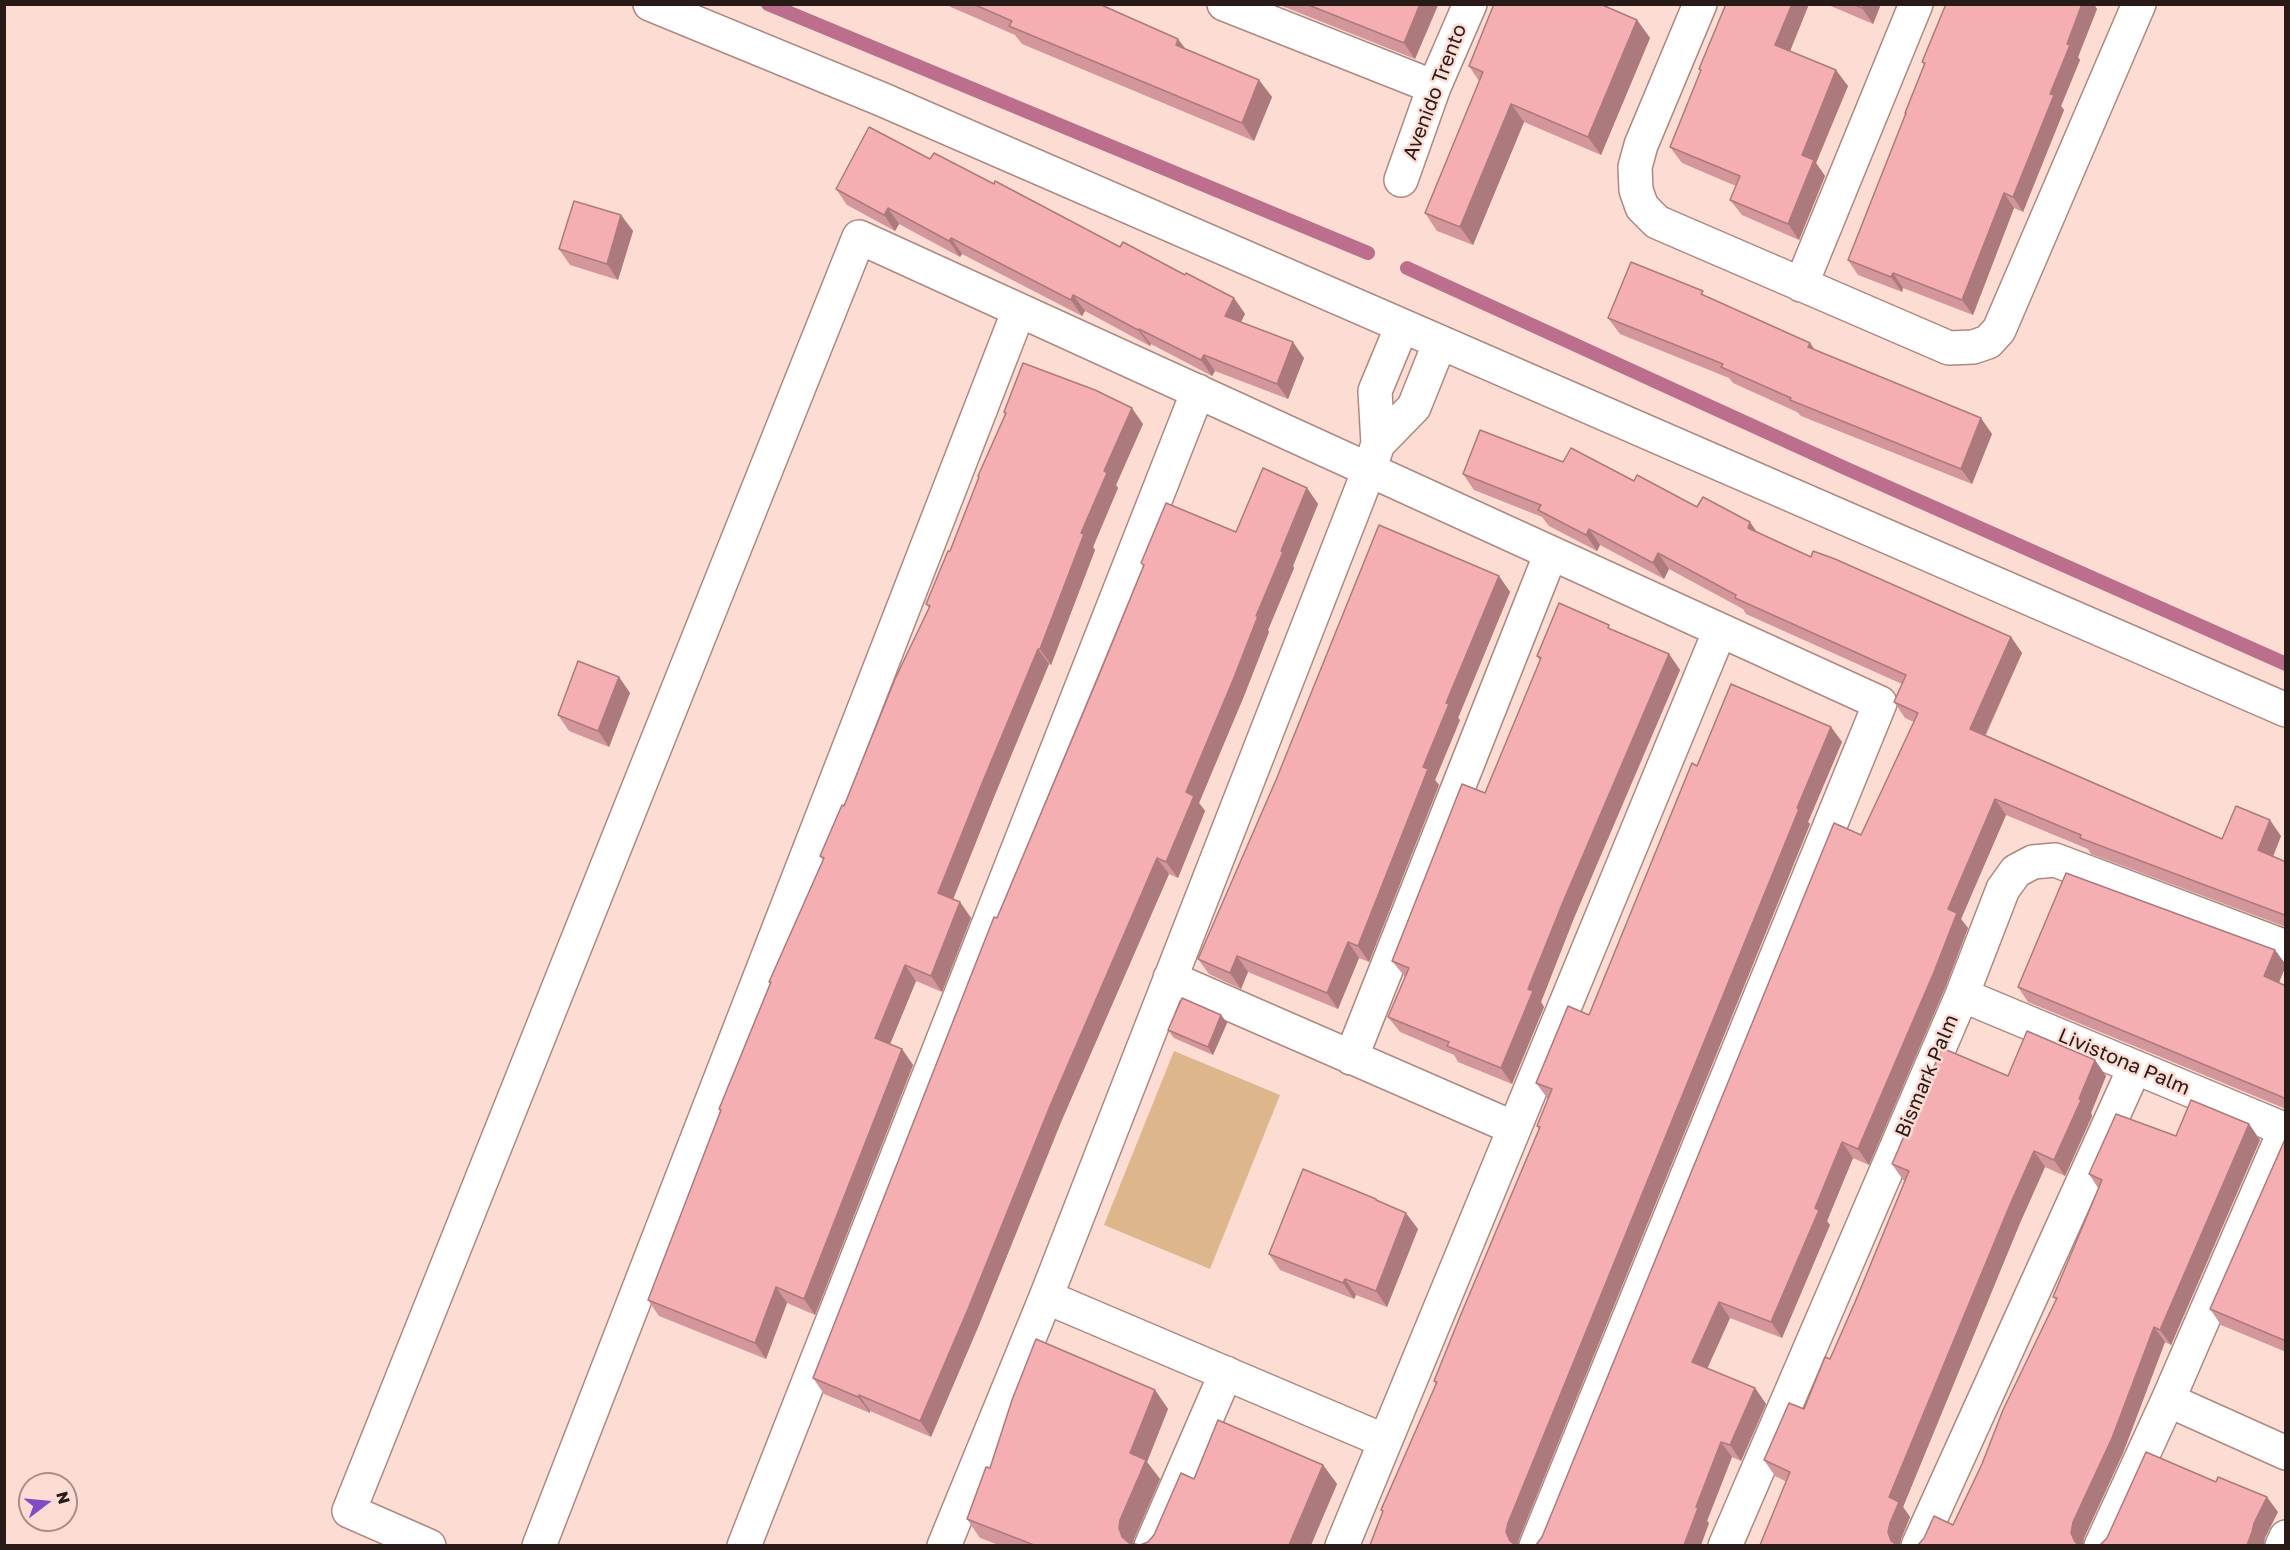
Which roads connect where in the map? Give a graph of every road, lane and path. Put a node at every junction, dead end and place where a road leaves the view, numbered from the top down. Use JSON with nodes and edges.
{"nodes":[{"id":1,"x":650,"y":4,"type":"edge"},
{"id":2,"x":1224,"y":4,"type":"edge"},
{"id":3,"x":1470,"y":4,"type":"edge"},
{"id":4,"x":1700,"y":4,"type":"edge"},
{"id":5,"x":1916,"y":4,"type":"edge"},
{"id":6,"x":2139,"y":4,"type":"edge"},
{"id":7,"x":1434,"y":87,"type":"junction"},
{"id":8,"x":1401,"y":180,"type":"dead end"},
{"id":9,"x":1801,"y":285,"type":"junction"},
{"id":10,"x":1018,"y":310,"type":"junction"},
{"id":11,"x":1401,"y":326,"type":"junction"},
{"id":12,"x":1440,"y":342,"type":"junction"},
{"id":13,"x":1198,"y":391,"type":"junction"},
{"id":14,"x":1374,"y":457,"type":"junction"},
{"id":15,"x":1551,"y":553,"type":"junction"},
{"id":16,"x":1720,"y":630,"type":"junction"},
{"id":17,"x":2286,"y":710,"type":"edge"},
{"id":18,"x":2286,"y":946,"type":"edge"},
{"id":19,"x":1170,"y":978,"type":"junction"},
{"id":20,"x":1962,"y":995,"type":"junction"},
{"id":21,"x":1351,"y":1058,"type":"junction"},
{"id":22,"x":2135,"y":1067,"type":"junction"},
{"id":23,"x":1514,"y":1128,"type":"junction"},
{"id":24,"x":2285,"y":1130,"type":"edge"},
{"id":25,"x":1046,"y":1297,"type":"junction"},
{"id":26,"x":1226,"y":1373,"type":"junction"},
{"id":27,"x":2168,"y":1400,"type":"junction"},
{"id":28,"x":1385,"y":1441,"type":"junction"},
{"id":29,"x":2286,"y":1453,"type":"edge"},
{"id":30,"x":2286,"y":1537,"type":"edge"},
{"id":31,"x":429,"y":1545,"type":"edge"},
{"id":32,"x":539,"y":1545,"type":"edge"},
{"id":33,"x":744,"y":1545,"type":"edge"},
{"id":34,"x":944,"y":1545,"type":"edge"},
{"id":35,"x":1151,"y":1545,"type":"edge"},
{"id":36,"x":1342,"y":1545,"type":"edge"},
{"id":37,"x":1536,"y":1545,"type":"edge"},
{"id":38,"x":1725,"y":1545,"type":"edge"},
{"id":39,"x":1918,"y":1545,"type":"edge"},
{"id":40,"x":2101,"y":1545,"type":"edge"},
{"id":41,"x":2282,"y":1545,"type":"edge"}],
"edges":[{"from":1,"to":11,"type":"street"},
{"from":2,"to":7,"type":"street"},
{"from":3,"to":7,"type":"street","name":"Avenido Trento"},
{"from":4,"to":9,"type":"street"},
{"from":5,"to":9,"type":"street"},
{"from":6,"to":9,"type":"street"},
{"from":7,"to":8,"type":"street","name":"Avenido Trento"},
{"from":10,"to":13,"type":"street"},
{"from":10,"to":31,"type":"street"},
{"from":10,"to":32,"type":"street"},
{"from":11,"to":12,"type":"street"},
{"from":11,"to":14,"type":"street"},
{"from":12,"to":14,"type":"street"},
{"from":12,"to":17,"type":"street"},
{"from":13,"to":14,"type":"street"},
{"from":13,"to":33,"type":"street"},
{"from":14,"to":15,"type":"street"},
{"from":14,"to":19,"type":"street"},
{"from":15,"to":16,"type":"street"},
{"from":15,"to":21,"type":"street"},
{"from":16,"to":23,"type":"street"},
{"from":16,"to":37,"type":"street"},
{"from":18,"to":20,"type":"street","name":"Bismark Palm"},
{"from":19,"to":21,"type":"street"},
{"from":19,"to":25,"type":"street"},
{"from":20,"to":22,"type":"street","name":"Livistona Palm"},
{"from":20,"to":38,"type":"street","name":"Bismark Palm"},
{"from":21,"to":23,"type":"street"},
{"from":22,"to":24,"type":"street","name":"Livistona Palm"},
{"from":22,"to":39,"type":"street"},
{"from":23,"to":28,"type":"street"},
{"from":24,"to":27,"type":"street"},
{"from":25,"to":26,"type":"street"},
{"from":25,"to":34,"type":"street"},
{"from":26,"to":28,"type":"street"},
{"from":26,"to":35,"type":"street"},
{"from":27,"to":29,"type":"street"},
{"from":27,"to":40,"type":"street"},
{"from":28,"to":36,"type":"street"},
{"from":30,"to":41,"type":"street"}]}
